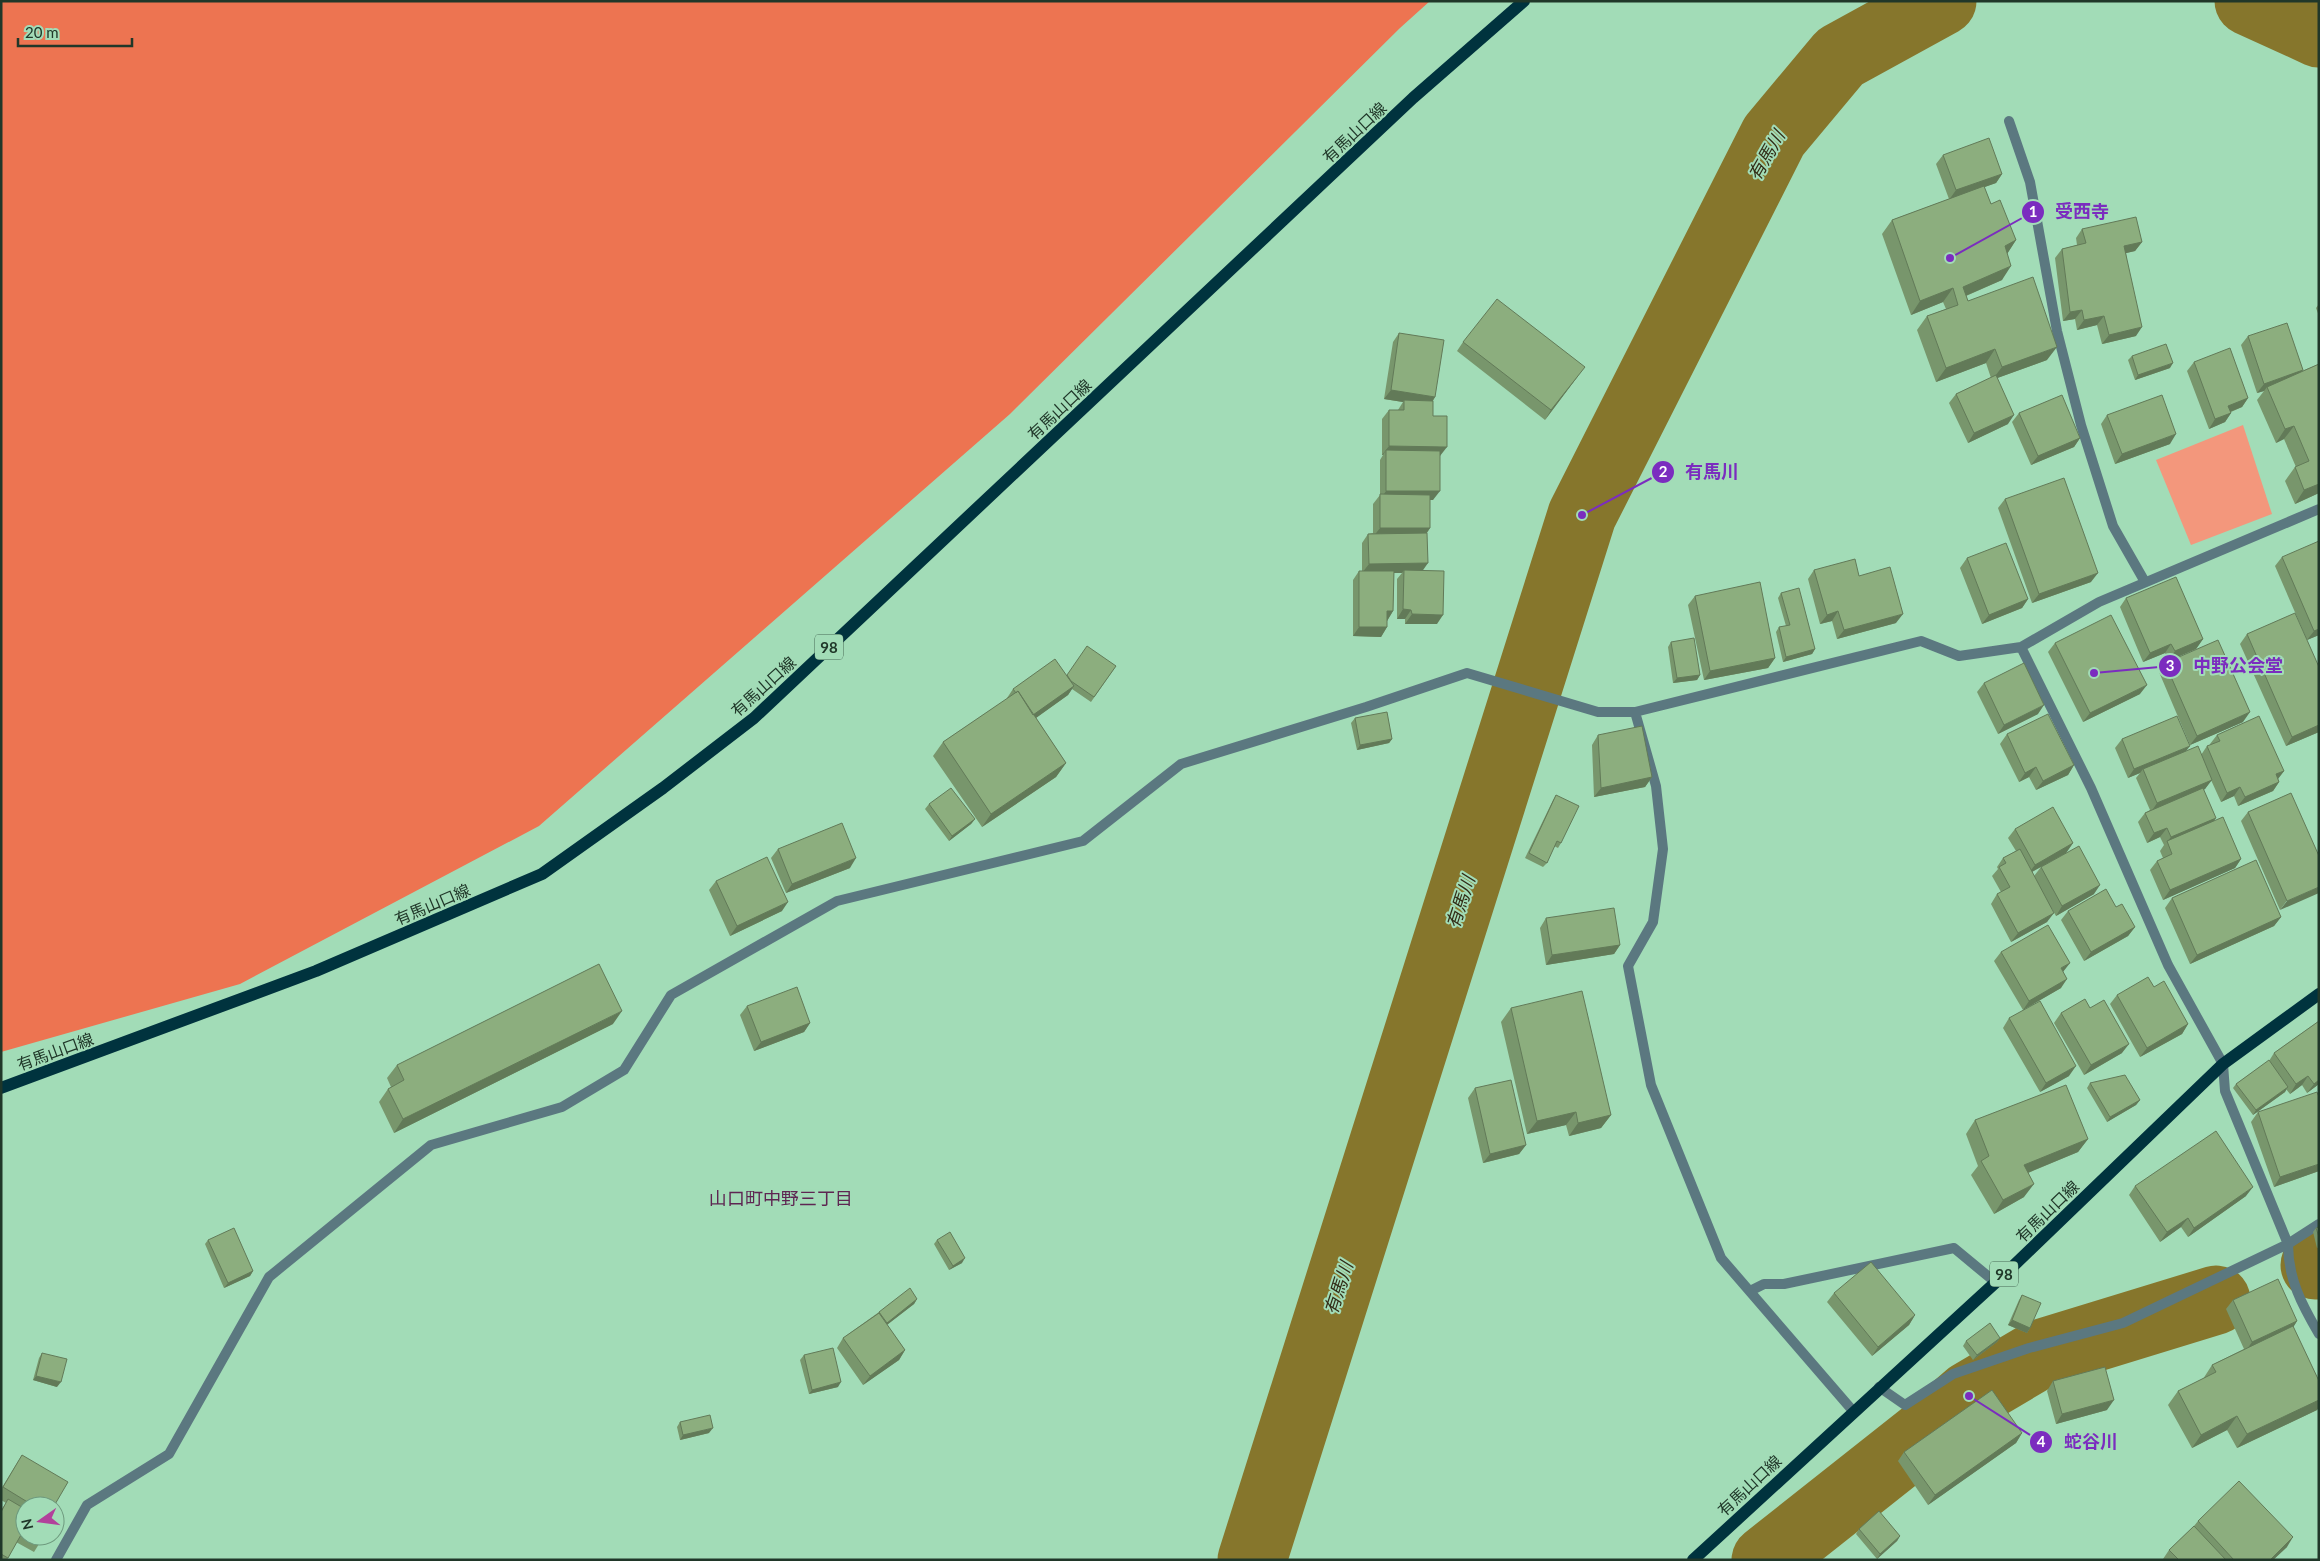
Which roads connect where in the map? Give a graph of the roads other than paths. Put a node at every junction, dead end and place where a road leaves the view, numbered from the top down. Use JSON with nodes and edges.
{"nodes":[{"id":1,"x":1524,"y":1,"type":"edge"},
{"id":2,"x":2009,"y":121,"type":"dead end"},
{"id":3,"x":2319,"y":509,"type":"edge"},
{"id":4,"x":2145,"y":582,"type":"junction"},
{"id":5,"x":2021,"y":647,"type":"junction"},
{"id":6,"x":1634,"y":712,"type":"junction"},
{"id":7,"x":2319,"y":994,"type":"edge"},
{"id":8,"x":2223,"y":1064,"type":"junction"},
{"id":9,"x":1,"y":1088,"type":"edge"},
{"id":10,"x":2319,"y":1224,"type":"edge"},
{"id":11,"x":2288,"y":1244,"type":"junction"},
{"id":12,"x":1996,"y":1282,"type":"junction"},
{"id":13,"x":1750,"y":1291,"type":"junction"},
{"id":14,"x":2319,"y":1334,"type":"edge"},
{"id":15,"x":1879,"y":1387,"type":"junction"},
{"id":16,"x":1853,"y":1412,"type":"junction"},
{"id":17,"x":56,"y":1560,"type":"edge"},
{"id":18,"x":1693,"y":1560,"type":"edge"}],
"edges":[{"from":1,"to":9,"type":"main road","name":"有馬山口線","number":"98"},
{"from":2,"to":4,"type":"street"},
{"from":3,"to":4,"type":"street"},
{"from":4,"to":5,"type":"street"},
{"from":5,"to":6,"type":"street"},
{"from":5,"to":8,"type":"street"},
{"from":6,"to":13,"type":"street"},
{"from":6,"to":17,"type":"street"},
{"from":7,"to":8,"type":"main road","name":"有馬山口線","number":"98"},
{"from":8,"to":11,"type":"street"},
{"from":8,"to":12,"type":"main road","name":"有馬山口線","number":"98"},
{"from":10,"to":11,"type":"street"},
{"from":11,"to":14,"type":"street"},
{"from":11,"to":15,"type":"street"},
{"from":12,"to":13,"type":"street"},
{"from":12,"to":15,"type":"main road","name":"有馬山口線","number":"98"},
{"from":13,"to":16,"type":"street"},
{"from":15,"to":16,"type":"main road","name":"有馬山口線","number":"98"},
{"from":16,"to":18,"type":"main road","name":"有馬山口線","number":"98"}]}
